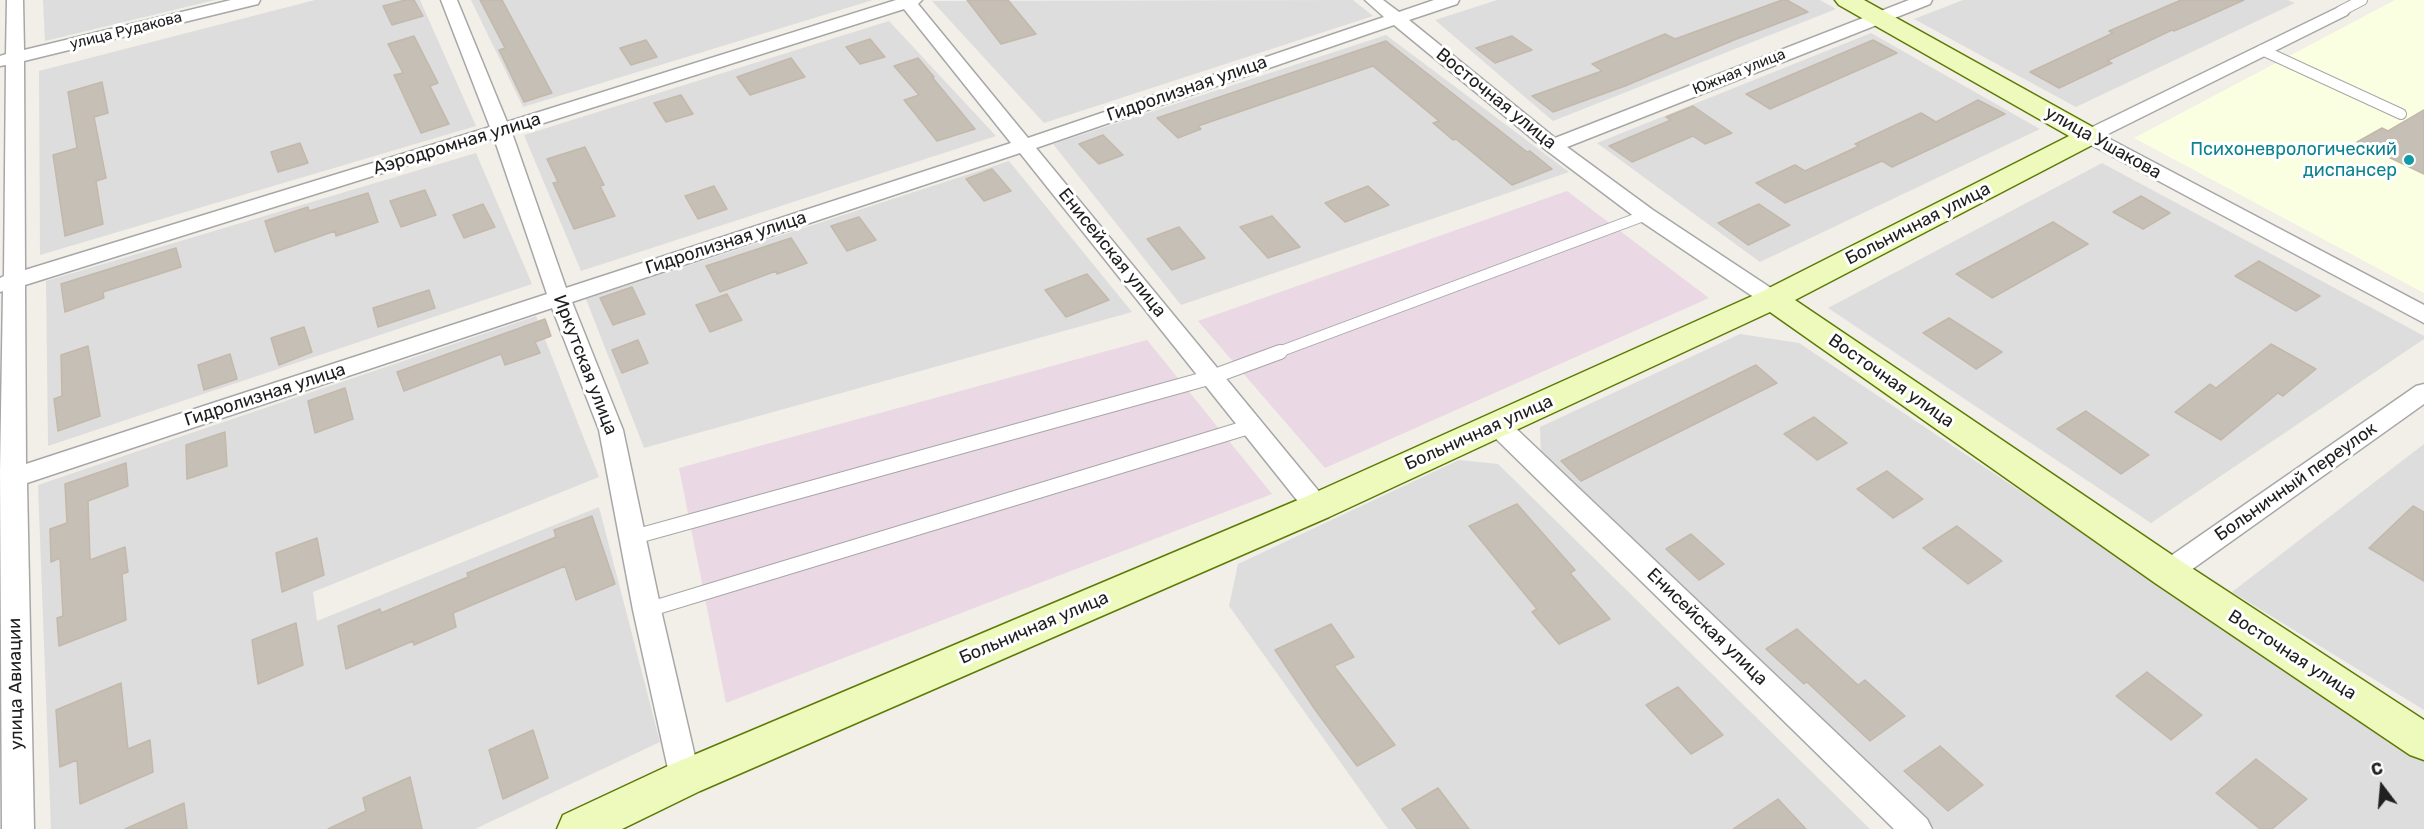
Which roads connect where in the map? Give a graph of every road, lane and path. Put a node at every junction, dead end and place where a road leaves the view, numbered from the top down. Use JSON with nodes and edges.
{"nodes":[{"id":1,"x":15,"y":0,"type":"edge"},
{"id":2,"x":252,"y":0,"type":"edge"},
{"id":3,"x":449,"y":0,"type":"edge"},
{"id":4,"x":1372,"y":0,"type":"edge"},
{"id":5,"x":1451,"y":0,"type":"edge"},
{"id":6,"x":1847,"y":0,"type":"edge"},
{"id":7,"x":1924,"y":0,"type":"edge"},
{"id":8,"x":2362,"y":0,"type":"edge"},
{"id":9,"x":909,"y":1,"type":"edge"},
{"id":10,"x":2332,"y":7,"type":"joint"},
{"id":11,"x":1395,"y":17,"type":"junction"},
{"id":12,"x":1878,"y":17,"type":"junction"},
{"id":13,"x":2262,"y":50,"type":"junction"},
{"id":14,"x":7,"y":59,"type":"edge"},
{"id":15,"x":2401,"y":114,"type":"dead end"},
{"id":16,"x":501,"y":130,"type":"junction"},
{"id":17,"x":2089,"y":136,"type":"junction"},
{"id":18,"x":1025,"y":145,"type":"junction"},
{"id":19,"x":1553,"y":146,"type":"junction"},
{"id":20,"x":1646,"y":215,"type":"junction"},
{"id":21,"x":7,"y":282,"type":"edge"},
{"id":22,"x":559,"y":298,"type":"junction"},
{"id":23,"x":1772,"y":299,"type":"junction"},
{"id":24,"x":2424,"y":315,"type":"edge"},
{"id":25,"x":1212,"y":377,"type":"junction"},
{"id":26,"x":2424,"y":392,"type":"edge"},
{"id":27,"x":1497,"y":425,"type":"junction"},
{"id":28,"x":1252,"y":426,"type":"junction"},
{"id":29,"x":7,"y":480,"type":"edge"},
{"id":30,"x":1317,"y":507,"type":"junction"},
{"id":31,"x":634,"y":537,"type":"junction"},
{"id":32,"x":2168,"y":573,"type":"junction"},
{"id":33,"x":647,"y":610,"type":"junction"},
{"id":34,"x":8,"y":641,"type":"edge"},
{"id":35,"x":2424,"y":742,"type":"edge"},
{"id":36,"x":685,"y":778,"type":"junction"},
{"id":37,"x":18,"y":829,"type":"edge"},
{"id":38,"x":578,"y":829,"type":"edge"},
{"id":39,"x":1916,"y":829,"type":"edge"}],
"edges":[{"from":1,"to":14,"type":"street","name":"улица Авиации"},
{"from":2,"to":14,"type":"street","name":"улица Рудакова"},
{"from":3,"to":16,"type":"street","name":"Иркутская улица"},
{"from":4,"to":11,"type":"street","name":"Восточная улица"},
{"from":5,"to":11,"type":"street","name":"Гидролизная улица"},
{"from":6,"to":12,"type":"street","name":"улица Ушакова"},
{"from":7,"to":12,"type":"street","name":"Южная улица"},
{"from":8,"to":10,"type":"lane","name":"Больничная улица"},
{"from":9,"to":16,"type":"street","name":"Аэродромная улица"},
{"from":9,"to":18,"type":"street","name":"Енисейская улица"},
{"from":10,"to":13,"type":"street","name":"Больничная улица"},
{"from":11,"to":18,"type":"street","name":"Гидролизная улица"},
{"from":11,"to":19,"type":"street","name":"Восточная улица"},
{"from":12,"to":17,"type":"street","name":"улица Ушакова"},
{"from":12,"to":19,"type":"street","name":"Южная улица"},
{"from":13,"to":15,"type":"lane"},
{"from":13,"to":17,"type":"street","name":"Больничная улица"},
{"from":14,"to":21,"type":"street","name":"улица Авиации"},
{"from":16,"to":21,"type":"street","name":"Аэродромная улица"},
{"from":16,"to":22,"type":"street","name":"Иркутская улица"},
{"from":17,"to":23,"type":"street","name":"Больничная улица"},
{"from":17,"to":24,"type":"street","name":"улица Ушакова"},
{"from":18,"to":22,"type":"street","name":"Гидролизная улица"},
{"from":18,"to":25,"type":"street","name":"Енисейская улица"},
{"from":19,"to":20,"type":"street","name":"Восточная улица"},
{"from":20,"to":23,"type":"street","name":"Восточная улица"},
{"from":20,"to":25,"type":"lane"},
{"from":21,"to":29,"type":"street","name":"улица Авиации"},
{"from":22,"to":29,"type":"street","name":"Гидролизная улица"},
{"from":22,"to":31,"type":"street","name":"Иркутская улица"},
{"from":23,"to":27,"type":"street","name":"Больничная улица"},
{"from":23,"to":32,"type":"street","name":"Восточная улица"},
{"from":25,"to":28,"type":"street","name":"Енисейская улица"},
{"from":25,"to":31,"type":"lane"},
{"from":26,"to":32,"type":"street","name":"Больничный переулок"},
{"from":27,"to":30,"type":"street","name":"Больничная улица"},
{"from":27,"to":39,"type":"street","name":"Енисейская улица"},
{"from":28,"to":30,"type":"street","name":"Енисейская улица"},
{"from":28,"to":33,"type":"lane"},
{"from":29,"to":34,"type":"street","name":"улица Авиации"},
{"from":30,"to":36,"type":"street","name":"Больничная улица"},
{"from":31,"to":33,"type":"street","name":"Иркутская улица"},
{"from":32,"to":35,"type":"street","name":"Восточная улица"},
{"from":33,"to":36,"type":"street","name":"Иркутская улица"},
{"from":34,"to":37,"type":"street","name":"улица Авиации"},
{"from":36,"to":38,"type":"street","name":"Больничная улица"}]}
